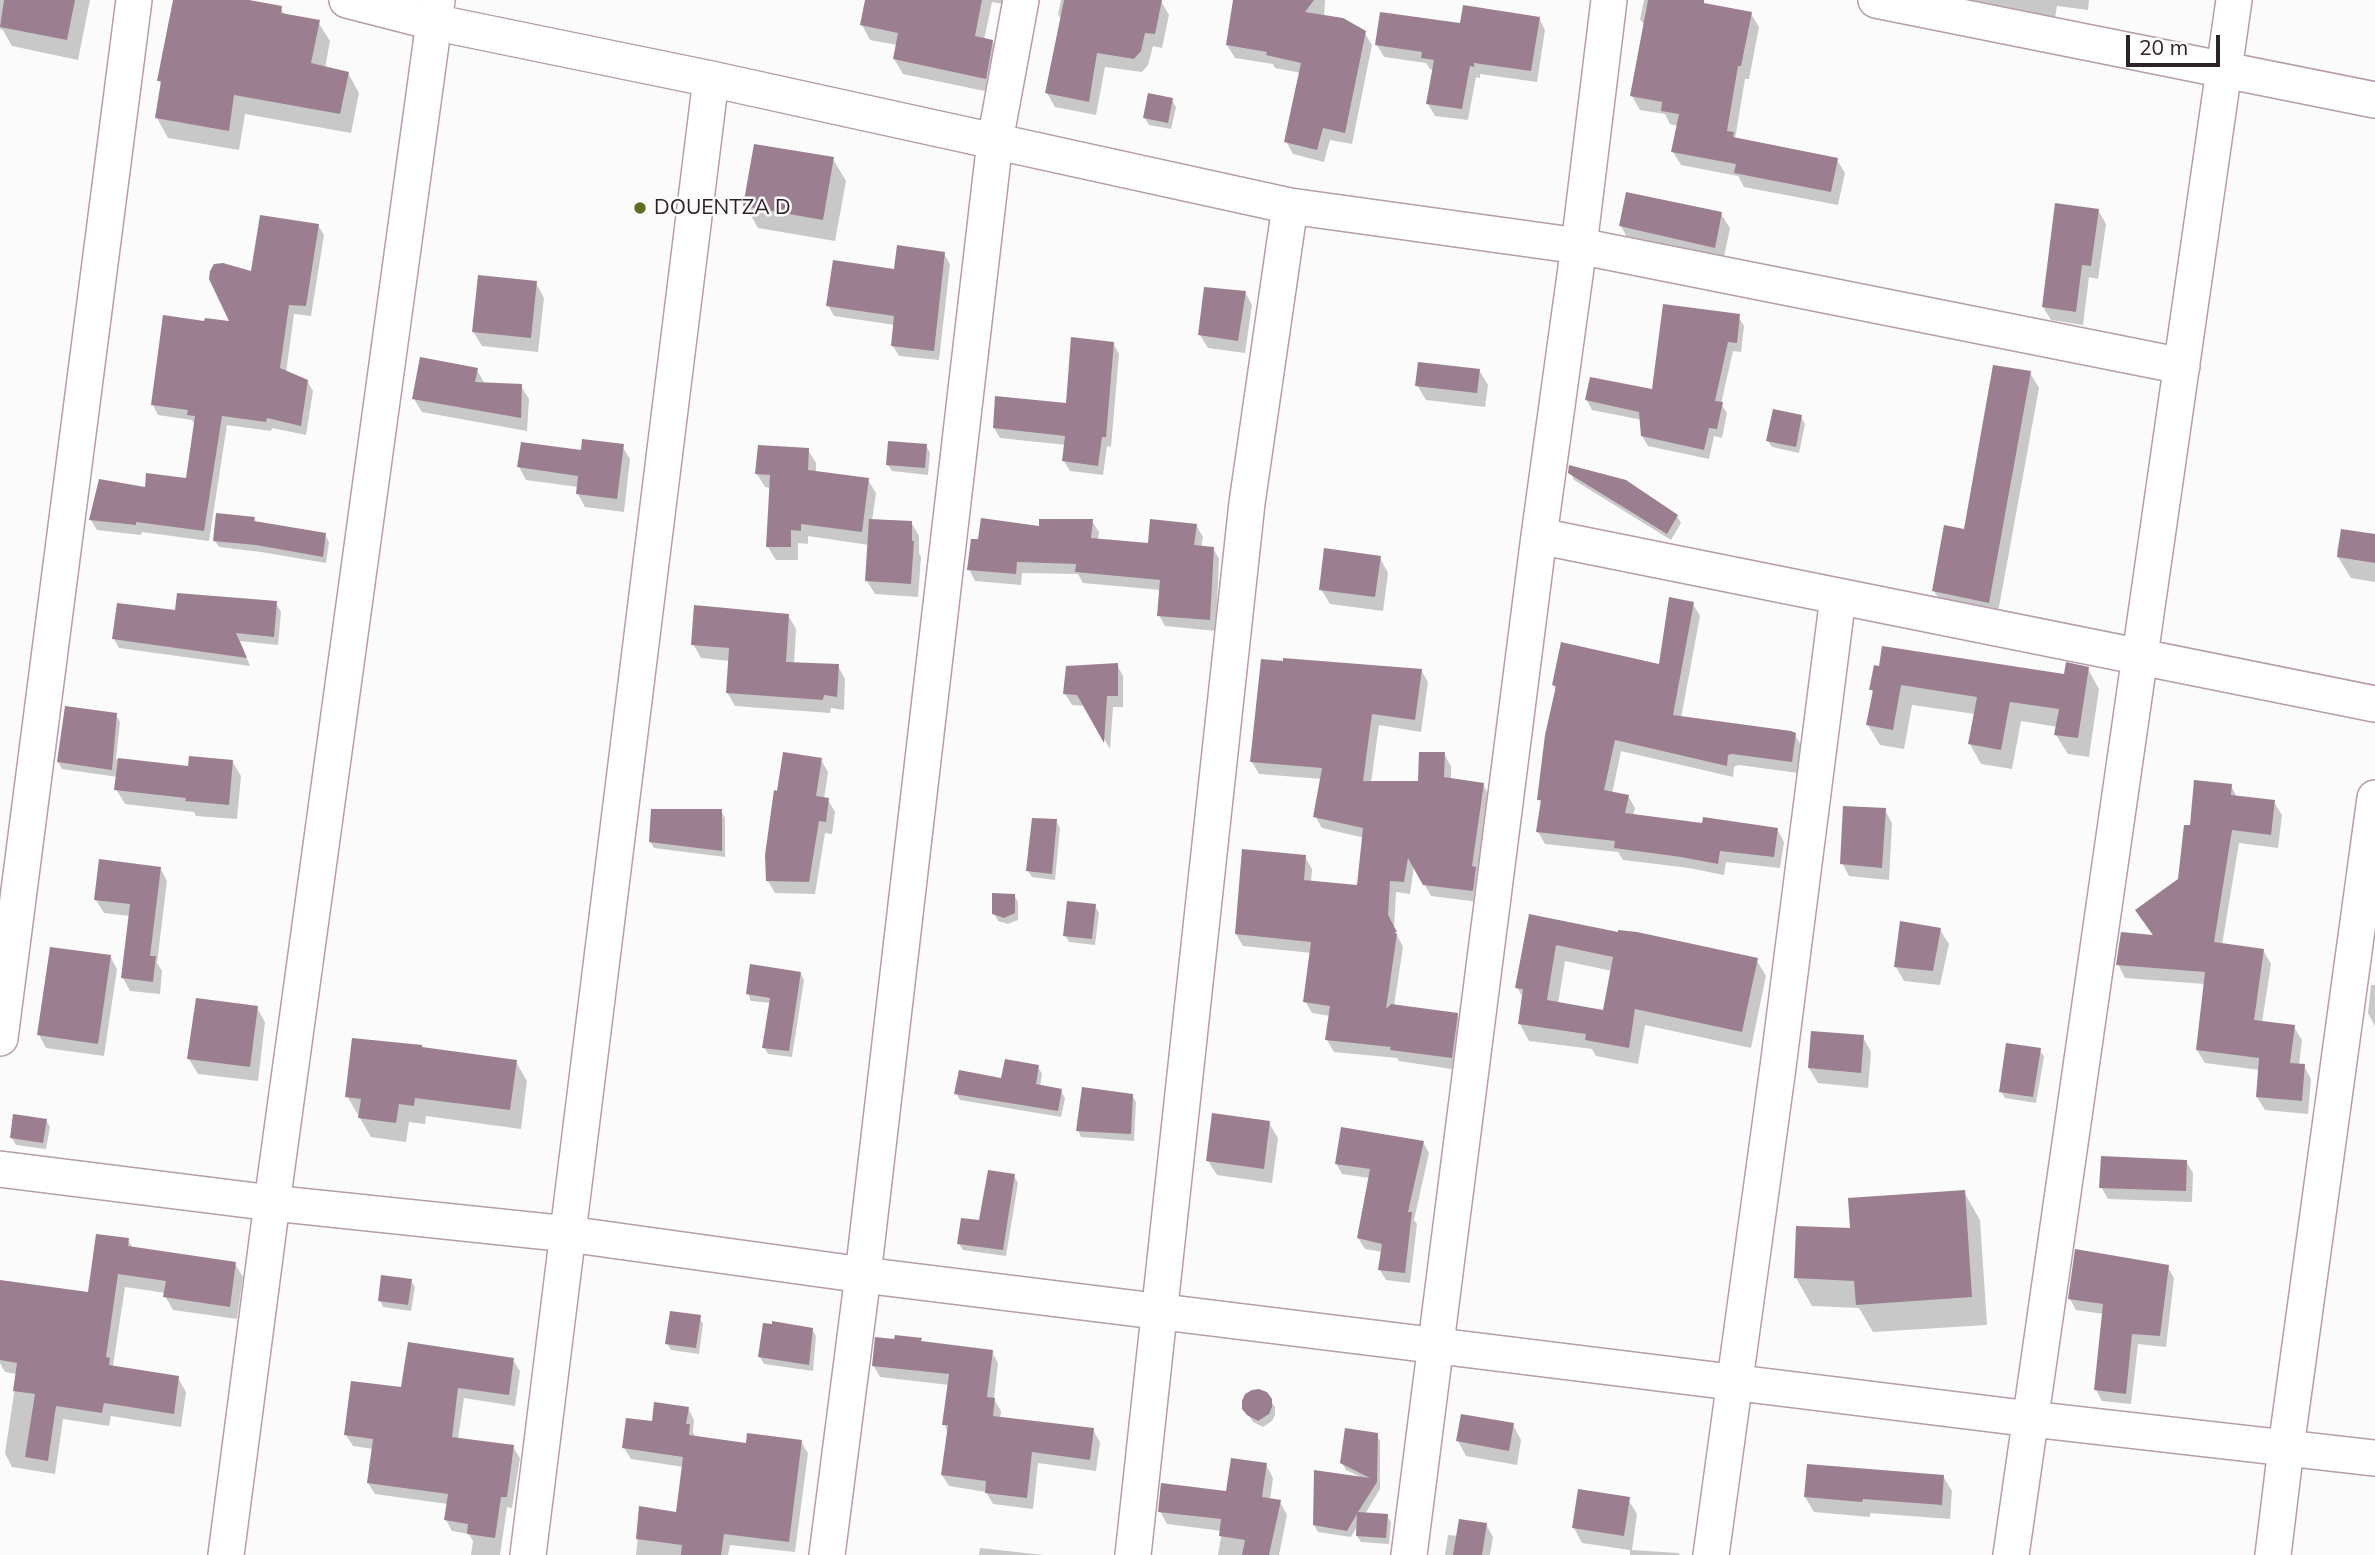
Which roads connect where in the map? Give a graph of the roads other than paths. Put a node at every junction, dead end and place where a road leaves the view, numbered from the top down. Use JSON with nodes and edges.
{"nodes":[{"id":1,"x":134,"y":0,"type":"edge"},
{"id":2,"x":347,"y":0,"type":"edge"},
{"id":3,"x":1021,"y":0,"type":"edge"},
{"id":4,"x":1609,"y":0,"type":"edge"},
{"id":5,"x":1876,"y":0,"type":"edge"},
{"id":6,"x":2234,"y":0,"type":"edge"},
{"id":7,"x":435,"y":11,"type":"edge"},
{"id":8,"x":2224,"y":71,"type":"junction"},
{"id":9,"x":710,"y":79,"type":"junction"},
{"id":10,"x":2375,"y":100,"type":"edge"},
{"id":11,"x":995,"y":141,"type":"junction"},
{"id":12,"x":1290,"y":206,"type":"junction"},
{"id":13,"x":1579,"y":246,"type":"junction"},
{"id":14,"x":2182,"y":366,"type":"junction"},
{"id":15,"x":1539,"y":536,"type":"junction"},
{"id":16,"x":1838,"y":597,"type":"junction"},
{"id":17,"x":2140,"y":657,"type":"junction"},
{"id":18,"x":2375,"y":704,"type":"edge"},
{"id":19,"x":2375,"y":797,"type":"edge"},
{"id":20,"x":0,"y":1038,"type":"edge"},
{"id":21,"x":0,"y":1169,"type":"edge"},
{"id":22,"x":272,"y":1203,"type":"junction"},
{"id":23,"x":568,"y":1234,"type":"junction"},
{"id":24,"x":863,"y":1275,"type":"junction"},
{"id":25,"x":1160,"y":1312,"type":"junction"},
{"id":26,"x":1436,"y":1346,"type":"junction"},
{"id":27,"x":1735,"y":1383,"type":"junction"},
{"id":28,"x":2031,"y":1419,"type":"junction"},
{"id":29,"x":2286,"y":1448,"type":"junction"},
{"id":30,"x":2375,"y":1458,"type":"edge"},
{"id":31,"x":226,"y":1555,"type":"edge"},
{"id":32,"x":528,"y":1555,"type":"edge"},
{"id":33,"x":827,"y":1555,"type":"edge"},
{"id":34,"x":1133,"y":1555,"type":"edge"},
{"id":35,"x":1409,"y":1555,"type":"edge"},
{"id":36,"x":1711,"y":1555,"type":"edge"},
{"id":37,"x":2011,"y":1555,"type":"edge"},
{"id":38,"x":2273,"y":1555,"type":"edge"}],
"edges":[{"from":1,"to":20,"type":"street"},
{"from":2,"to":7,"type":"street"},
{"from":3,"to":11,"type":"street"},
{"from":4,"to":13,"type":"street"},
{"from":5,"to":8,"type":"street"},
{"from":6,"to":8,"type":"street"},
{"from":7,"to":9,"type":"street"},
{"from":7,"to":22,"type":"street"},
{"from":8,"to":10,"type":"street"},
{"from":8,"to":14,"type":"street"},
{"from":9,"to":11,"type":"street"},
{"from":9,"to":23,"type":"street"},
{"from":11,"to":12,"type":"street"},
{"from":11,"to":24,"type":"street"},
{"from":12,"to":13,"type":"street"},
{"from":12,"to":25,"type":"street"},
{"from":13,"to":14,"type":"street"},
{"from":13,"to":15,"type":"street"},
{"from":14,"to":17,"type":"street"},
{"from":15,"to":16,"type":"street"},
{"from":15,"to":26,"type":"street"},
{"from":16,"to":17,"type":"street"},
{"from":16,"to":27,"type":"street"},
{"from":17,"to":18,"type":"street"},
{"from":17,"to":28,"type":"street"},
{"from":19,"to":29,"type":"street"},
{"from":21,"to":22,"type":"street"},
{"from":22,"to":23,"type":"street"},
{"from":22,"to":31,"type":"street"},
{"from":23,"to":24,"type":"street"},
{"from":23,"to":32,"type":"street"},
{"from":24,"to":25,"type":"street"},
{"from":24,"to":33,"type":"street"},
{"from":25,"to":26,"type":"street"},
{"from":25,"to":34,"type":"street"},
{"from":26,"to":27,"type":"street"},
{"from":26,"to":35,"type":"street"},
{"from":27,"to":28,"type":"street"},
{"from":27,"to":36,"type":"street"},
{"from":28,"to":29,"type":"street"},
{"from":28,"to":37,"type":"street"},
{"from":29,"to":30,"type":"street"},
{"from":29,"to":38,"type":"street"}]}
